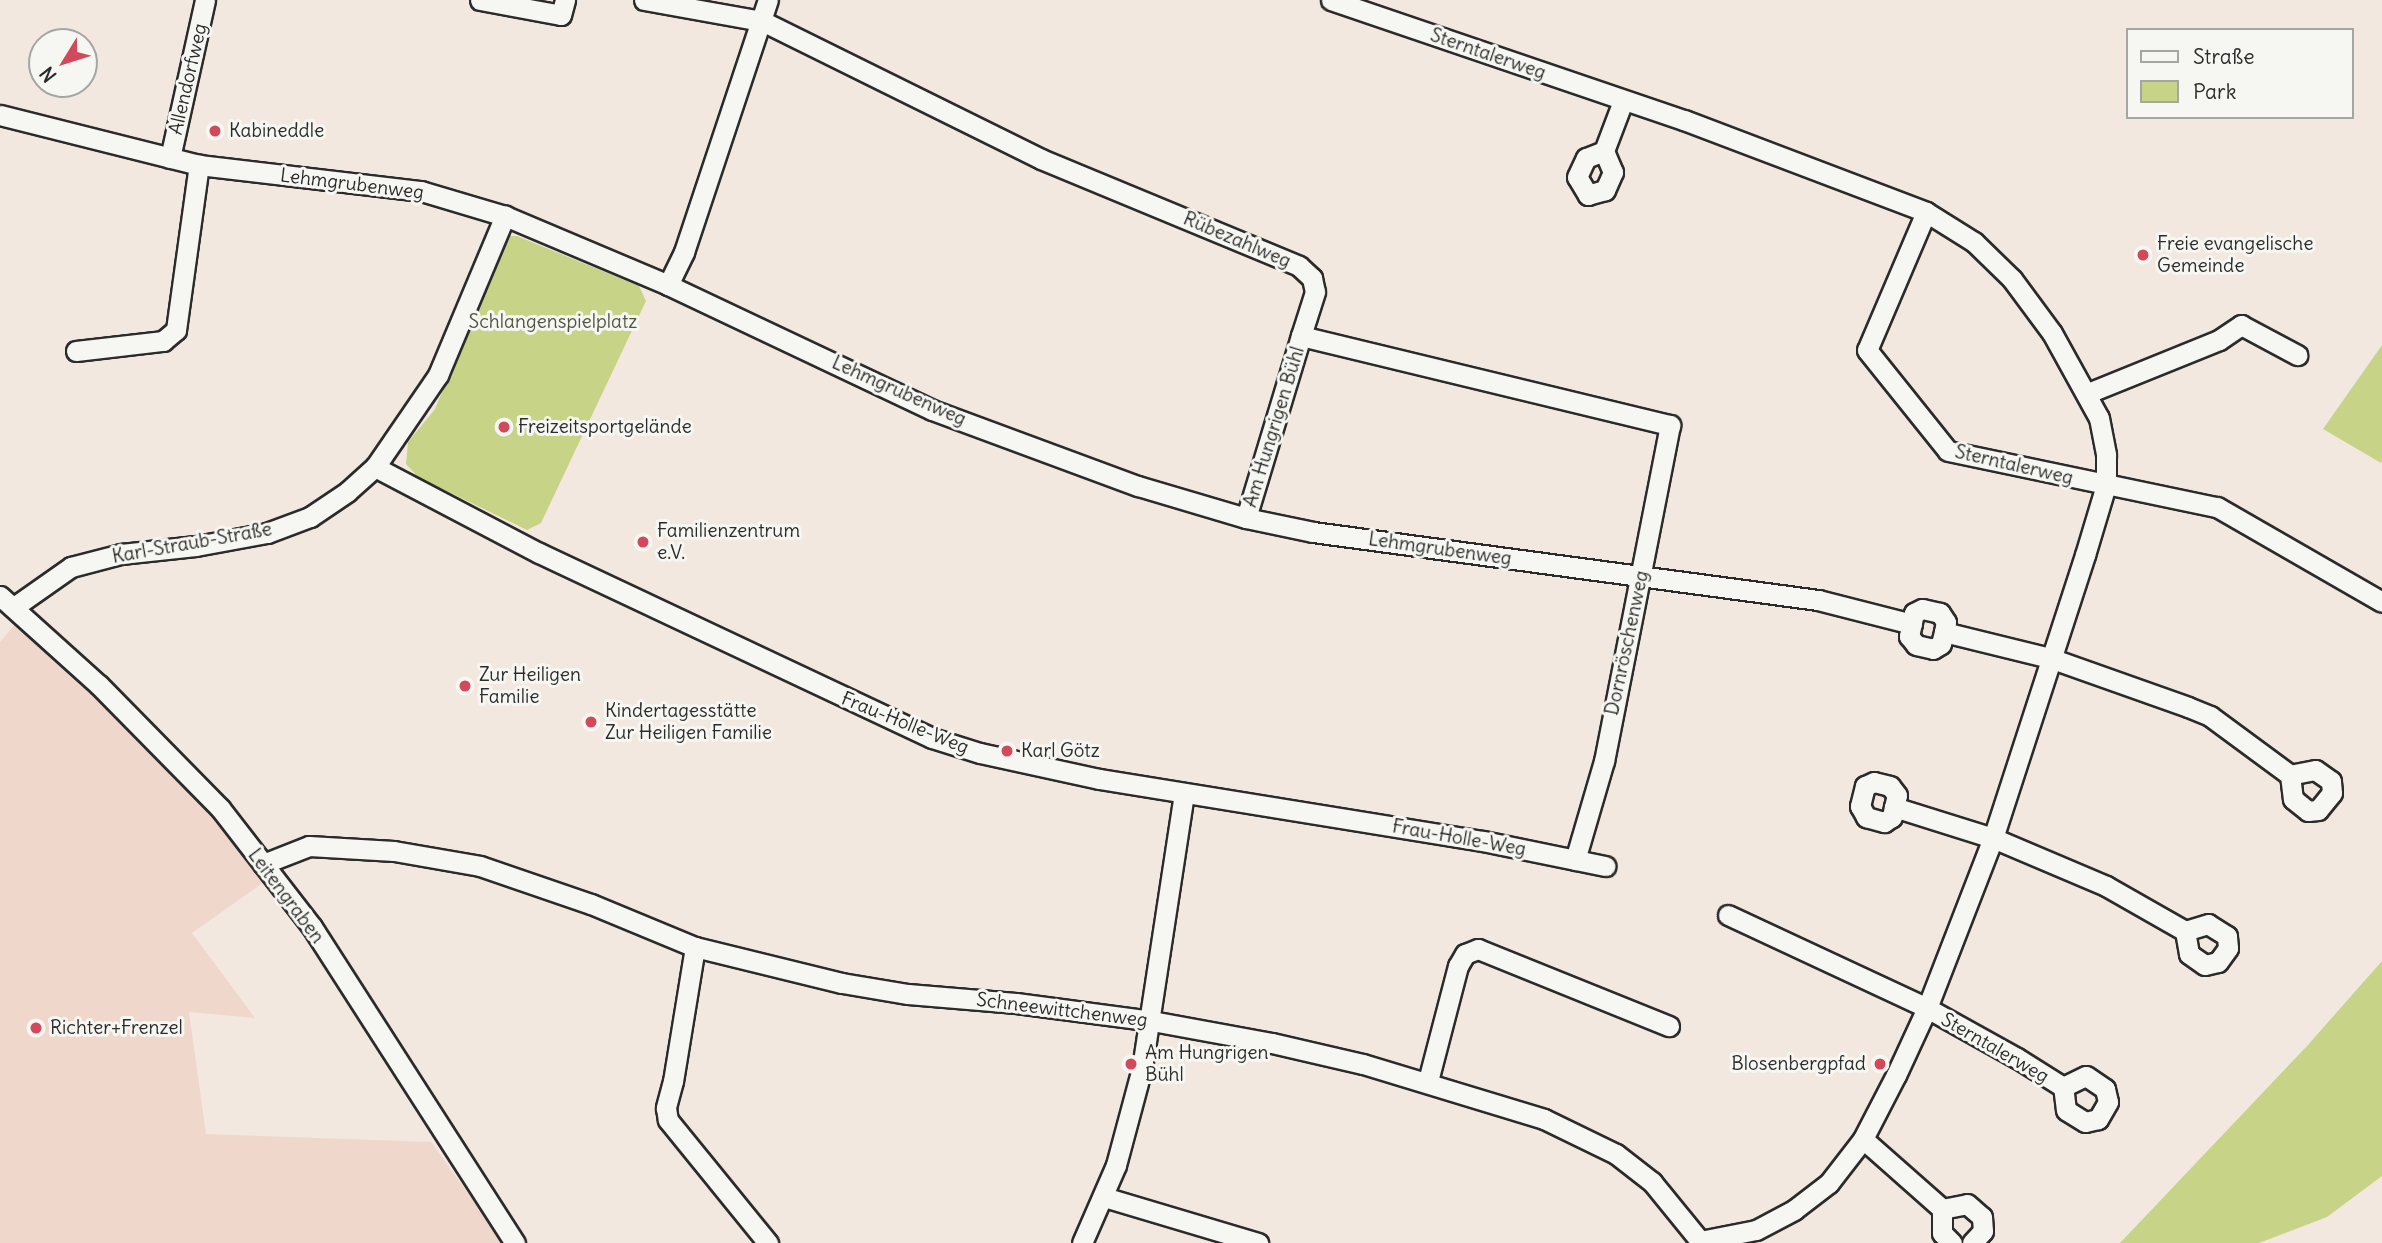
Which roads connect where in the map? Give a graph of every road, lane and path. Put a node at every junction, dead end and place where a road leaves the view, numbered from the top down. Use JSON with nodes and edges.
{"nodes":[{"id":1,"x":205,"y":0,"type":"edge"},
{"id":2,"x":480,"y":0,"type":"edge"},
{"id":3,"x":565,"y":0,"type":"edge"},
{"id":4,"x":644,"y":0,"type":"edge"},
{"id":5,"x":768,"y":0,"type":"edge"},
{"id":6,"x":1331,"y":0,"type":"edge"},
{"id":7,"x":1354,"y":3,"type":"edge"},
{"id":8,"x":516,"y":4,"type":"edge"},
{"id":9,"x":762,"y":21,"type":"junction"},
{"id":10,"x":1623,"y":101,"type":"junction"},
{"id":11,"x":0,"y":115,"type":"edge"},
{"id":12,"x":1604,"y":151,"type":"dead end"},
{"id":13,"x":170,"y":158,"type":"junction"},
{"id":14,"x":199,"y":165,"type":"junction"},
{"id":15,"x":1926,"y":212,"type":"junction"},
{"id":16,"x":505,"y":216,"type":"junction"},
{"id":17,"x":668,"y":285,"type":"junction"},
{"id":18,"x":1301,"y":336,"type":"junction"},
{"id":19,"x":76,"y":351,"type":"dead end"},
{"id":20,"x":2297,"y":355,"type":"dead end"},
{"id":21,"x":2088,"y":393,"type":"junction"},
{"id":22,"x":374,"y":467,"type":"junction"},
{"id":23,"x":2106,"y":485,"type":"junction"},
{"id":24,"x":1246,"y":518,"type":"junction"},
{"id":25,"x":1641,"y":577,"type":"junction"},
{"id":26,"x":7,"y":601,"type":"edge"},
{"id":27,"x":2382,"y":602,"type":"edge"},
{"id":28,"x":2050,"y":658,"type":"junction"},
{"id":29,"x":2290,"y":775,"type":"dead end"},
{"id":30,"x":1184,"y":794,"type":"junction"},
{"id":31,"x":1894,"y":807,"type":"dead end"},
{"id":32,"x":1993,"y":838,"type":"junction"},
{"id":33,"x":1574,"y":860,"type":"junction"},
{"id":34,"x":262,"y":864,"type":"junction"},
{"id":35,"x":1605,"y":866,"type":"dead end"},
{"id":36,"x":1728,"y":915,"type":"dead end"},
{"id":37,"x":2185,"y":931,"type":"dead end"},
{"id":38,"x":695,"y":947,"type":"junction"},
{"id":39,"x":1927,"y":1009,"type":"junction"},
{"id":40,"x":1152,"y":1021,"type":"junction"},
{"id":41,"x":1669,"y":1026,"type":"dead end"},
{"id":42,"x":1428,"y":1081,"type":"junction"},
{"id":43,"x":2063,"y":1087,"type":"dead end"},
{"id":44,"x":1863,"y":1139,"type":"junction"},
{"id":45,"x":1104,"y":1197,"type":"junction"},
{"id":46,"x":1942,"y":1209,"type":"junction"},
{"id":47,"x":1699,"y":1242,"type":"edge"},
{"id":48,"x":515,"y":1243,"type":"edge"},
{"id":49,"x":768,"y":1243,"type":"edge"},
{"id":50,"x":1082,"y":1243,"type":"edge"},
{"id":51,"x":1258,"y":1243,"type":"edge"},
{"id":52,"x":1952,"y":1243,"type":"edge"},
{"id":53,"x":1972,"y":1243,"type":"edge"}],
"edges":[{"from":1,"to":13,"type":"street","name":"Allendorfweg"},
{"from":2,"to":8,"type":"street"},
{"from":3,"to":8,"type":"street"},
{"from":4,"to":9,"type":"street"},
{"from":5,"to":9,"type":"street"},
{"from":6,"to":7,"type":"street","name":"Sterntalerweg"},
{"from":7,"to":10,"type":"street","name":"Sterntalerweg"},
{"from":9,"to":17,"type":"street"},
{"from":9,"to":18,"type":"street","name":"Rübezahlweg"},
{"from":10,"to":12,"type":"street"},
{"from":10,"to":15,"type":"street","name":"Sterntalerweg"},
{"from":11,"to":13,"type":"street","name":"Lehmgrubenweg"},
{"from":13,"to":14,"type":"street","name":"Lehmgrubenweg"},
{"from":14,"to":16,"type":"street","name":"Lehmgrubenweg"},
{"from":14,"to":19,"type":"street"},
{"from":15,"to":21,"type":"street","name":"Sterntalerweg"},
{"from":15,"to":23,"type":"street","name":"Sterntalerweg"},
{"from":16,"to":17,"type":"street","name":"Lehmgrubenweg"},
{"from":16,"to":22,"type":"street","name":"Karl-Straub-Straße"},
{"from":17,"to":24,"type":"street","name":"Lehmgrubenweg"},
{"from":18,"to":24,"type":"street","name":"Am Hungrigen Bühl"},
{"from":18,"to":25,"type":"street","name":"Dornröschenweg"},
{"from":20,"to":21,"type":"street"},
{"from":21,"to":23,"type":"street","name":"Sterntalerweg"},
{"from":22,"to":26,"type":"street","name":"Karl-Straub-Straße"},
{"from":22,"to":30,"type":"street","name":"Frau-Holle-Weg"},
{"from":23,"to":27,"type":"street","name":"Sterntalerweg"},
{"from":23,"to":28,"type":"street","name":"Sterntalerweg"},
{"from":24,"to":25,"type":"street","name":"Lehmgrubenweg"},
{"from":25,"to":28,"type":"street","name":"Lehmgrubenweg"},
{"from":25,"to":33,"type":"street","name":"Dornröschenweg"},
{"from":26,"to":34,"type":"street","name":"Leitengraben"},
{"from":28,"to":29,"type":"street"},
{"from":28,"to":32,"type":"street","name":"Sterntalerweg"},
{"from":30,"to":33,"type":"street","name":"Frau-Holle-Weg"},
{"from":30,"to":40,"type":"street"},
{"from":31,"to":32,"type":"street"},
{"from":32,"to":37,"type":"street"},
{"from":32,"to":39,"type":"street","name":"Sterntalerweg"},
{"from":33,"to":35,"type":"street","name":"Frau-Holle-Weg"},
{"from":34,"to":38,"type":"street","name":"Schneewittchenweg"},
{"from":34,"to":48,"type":"street","name":"Leitengraben"},
{"from":36,"to":39,"type":"street","name":"Sterntalerweg"},
{"from":38,"to":40,"type":"street","name":"Schneewittchenweg"},
{"from":38,"to":49,"type":"street"},
{"from":39,"to":43,"type":"street","name":"Sterntalerweg"},
{"from":39,"to":44,"type":"street","name":"Sterntalerweg"},
{"from":40,"to":42,"type":"street","name":"Schneewittchenweg"},
{"from":40,"to":45,"type":"street"},
{"from":41,"to":42,"type":"street"},
{"from":42,"to":47,"type":"street","name":"Schneewittchenweg"},
{"from":44,"to":46,"type":"street"},
{"from":44,"to":47,"type":"street","name":"Sterntalerweg"},
{"from":45,"to":50,"type":"street"},
{"from":45,"to":51,"type":"street"},
{"from":46,"to":52,"type":"street"},
{"from":46,"to":53,"type":"street"}]}
